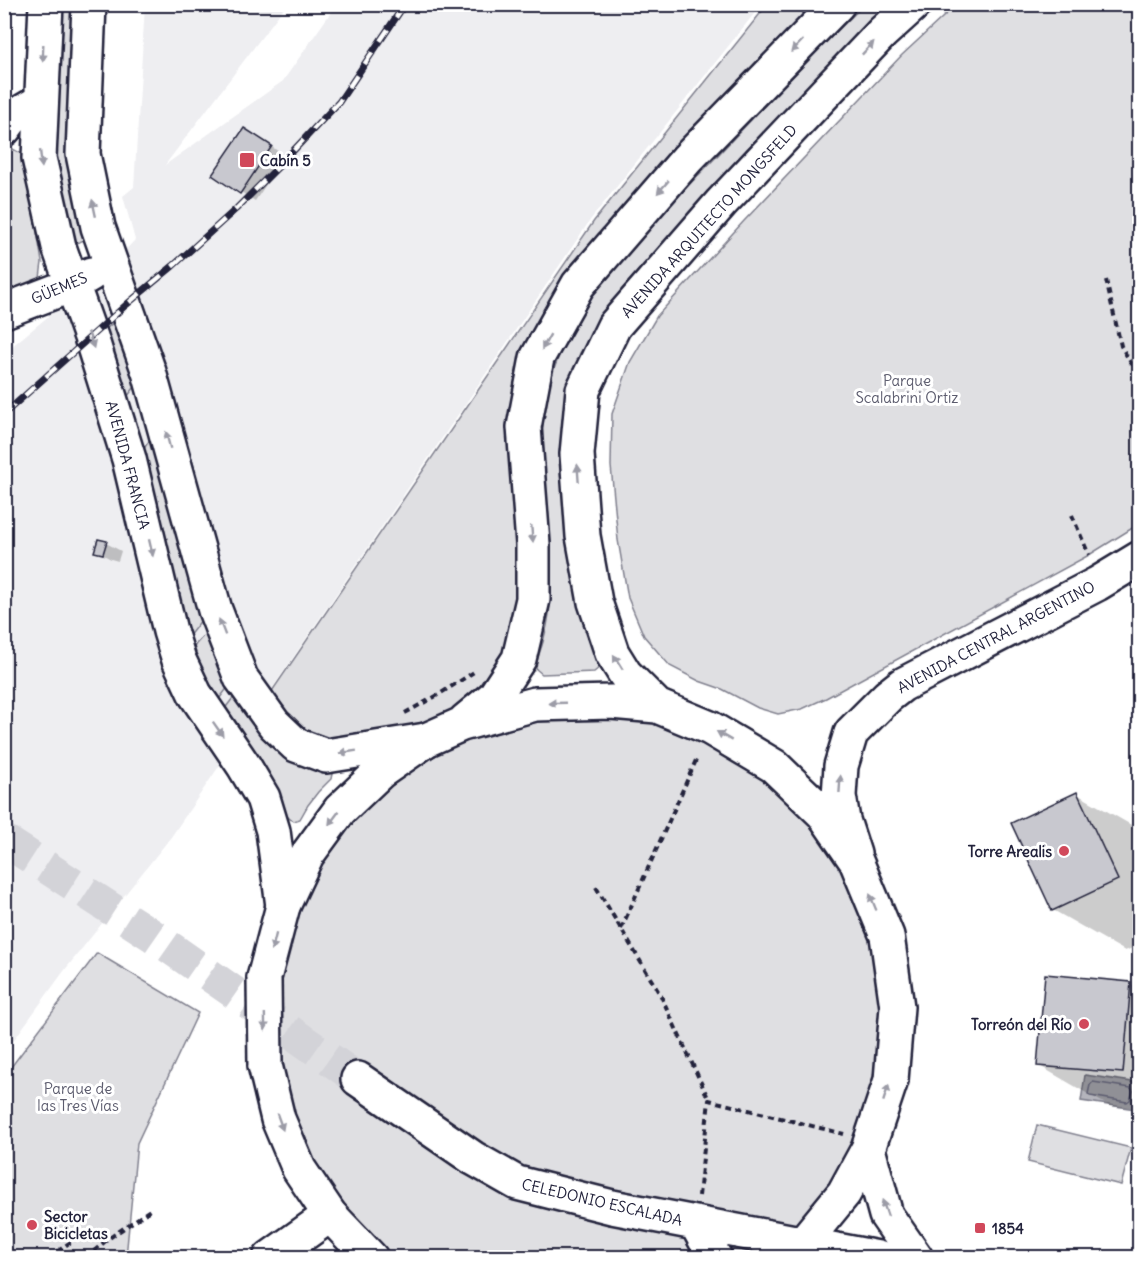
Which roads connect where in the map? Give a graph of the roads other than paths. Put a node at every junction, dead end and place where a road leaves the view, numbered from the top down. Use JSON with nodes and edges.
{"nodes":[{"id":1,"x":46,"y":4,"type":"edge"},
{"id":2,"x":89,"y":4,"type":"edge"},
{"id":3,"x":838,"y":4,"type":"edge"},
{"id":4,"x":914,"y":4,"type":"edge"},
{"id":5,"x":41,"y":101,"type":"junction"},
{"id":6,"x":4,"y":129,"type":"edge"},
{"id":7,"x":112,"y":264,"type":"junction"},
{"id":8,"x":72,"y":285,"type":"junction"},
{"id":9,"x":4,"y":311,"type":"edge"},
{"id":10,"x":1140,"y":558,"type":"edge"},
{"id":11,"x":657,"y":706,"type":"junction"},
{"id":12,"x":462,"y":724,"type":"junction"},
{"id":13,"x":426,"y":740,"type":"junction"},
{"id":14,"x":856,"y":861,"type":"junction"},
{"id":15,"x":283,"y":906,"type":"junction"},
{"id":16,"x":358,"y":1079,"type":"tunnel mouth"},
{"id":17,"x":870,"y":1145,"type":"junction"},
{"id":18,"x":330,"y":1215,"type":"junction"},
{"id":19,"x":696,"y":1222,"type":"junction"},
{"id":20,"x":795,"y":1250,"type":"edge"},
{"id":21,"x":270,"y":1257,"type":"edge"},
{"id":22,"x":371,"y":1257,"type":"edge"},
{"id":23,"x":715,"y":1257,"type":"edge"},
{"id":24,"x":878,"y":1257,"type":"edge"},
{"id":25,"x":916,"y":1257,"type":"edge"}],
"edges":[{"from":1,"to":5,"type":"main road","name":"AVENIDA FRANCIA","one_way":true},
{"from":7,"to":2,"type":"main road","one_way":true},
{"from":3,"to":12,"type":"main road","one_way":true},
{"from":11,"to":4,"type":"main road","name":"AVENIDA ARQUITECTO MONGSFELD","one_way":true},
{"from":5,"to":6,"type":"main road"},
{"from":5,"to":8,"type":"main road","name":"AVENIDA FRANCIA","one_way":true},
{"from":7,"to":8,"type":"main road","name":"GÜEMES"},
{"from":13,"to":7,"type":"main road","one_way":true},
{"from":8,"to":9,"type":"main road","name":"GÜEMES"},
{"from":8,"to":15,"type":"main road","name":"AVENIDA FRANCIA","one_way":true},
{"from":14,"to":10,"type":"main road","name":"AVENIDA CENTRAL ARGENTINO","one_way":true},
{"from":11,"to":12,"type":"main road","one_way":true},
{"from":14,"to":11,"type":"main road","one_way":true},
{"from":12,"to":13,"type":"main road"},
{"from":13,"to":15,"type":"main road","one_way":true},
{"from":17,"to":14,"type":"main road","one_way":true},
{"from":15,"to":18,"type":"main road","one_way":true,"bridge":true},
{"from":16,"to":19,"type":"main road","name":"CELEDONIO ESCALADA"},
{"from":17,"to":20,"type":"main road"},
{"from":25,"to":17,"type":"main road","one_way":true},
{"from":18,"to":21,"type":"main road"},
{"from":18,"to":22,"type":"main road"},
{"from":19,"to":20,"type":"main road","name":"CELEDONIO ESCALADA"},
{"from":19,"to":23,"type":"main road"},
{"from":20,"to":24,"type":"main road","name":"CELEDONIO ESCALADA"}]}
